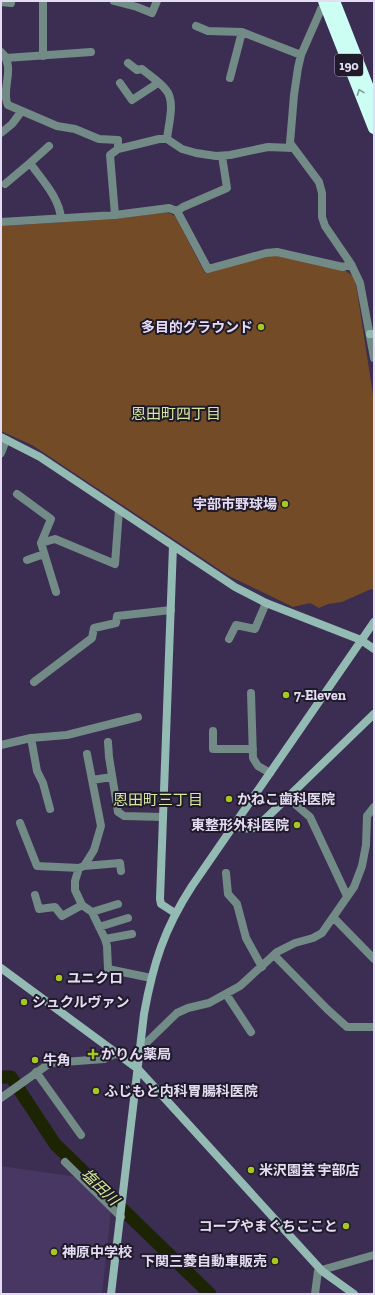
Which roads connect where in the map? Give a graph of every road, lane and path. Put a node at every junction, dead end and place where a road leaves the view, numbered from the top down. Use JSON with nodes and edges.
{"nodes":[{"id":1,"x":44,"y":1,"type":"edge"},
{"id":2,"x":114,"y":1,"type":"edge"},
{"id":3,"x":157,"y":1,"type":"edge"},
{"id":4,"x":1,"y":2,"type":"edge"},
{"id":5,"x":330,"y":2,"type":"edge"},
{"id":6,"x":11,"y":3,"type":"dead end"},
{"id":7,"x":196,"y":26,"type":"dead end"},
{"id":8,"x":242,"y":32,"type":"junction"},
{"id":9,"x":91,"y":52,"type":"dead end"},
{"id":10,"x":4,"y":55,"type":"edge"},
{"id":11,"x":301,"y":55,"type":"junction"},
{"id":12,"x":43,"y":56,"type":"junction"},
{"id":13,"x":128,"y":63,"type":"dead end"},
{"id":14,"x":230,"y":78,"type":"dead end"},
{"id":15,"x":120,"y":83,"type":"dead end"},
{"id":16,"x":158,"y":83,"type":"junction"},
{"id":17,"x":3,"y":89,"type":"edge"},
{"id":18,"x":374,"y":103,"type":"edge"},
{"id":19,"x":21,"y":112,"type":"junction"},
{"id":20,"x":374,"y":128,"type":"edge"},
{"id":21,"x":1,"y":133,"type":"edge"},
{"id":22,"x":167,"y":139,"type":"junction"},
{"id":23,"x":49,"y":146,"type":"dead end"},
{"id":24,"x":293,"y":148,"type":"junction"},
{"id":25,"x":118,"y":149,"type":"junction"},
{"id":26,"x":222,"y":156,"type":"junction"},
{"id":27,"x":30,"y":163,"type":"junction"},
{"id":28,"x":5,"y":184,"type":"dead end"},
{"id":29,"x":177,"y":211,"type":"junction"},
{"id":30,"x":115,"y":215,"type":"junction"},
{"id":31,"x":61,"y":218,"type":"junction"},
{"id":32,"x":1,"y":222,"type":"edge"},
{"id":33,"x":350,"y":264,"type":"junction"},
{"id":34,"x":372,"y":334,"type":"edge"},
{"id":35,"x":374,"y":358,"type":"edge"},
{"id":36,"x":4,"y":438,"type":"edge"},
{"id":37,"x":1,"y":453,"type":"edge"},
{"id":38,"x":17,"y":494,"type":"dead end"},
{"id":39,"x":119,"y":510,"type":"junction"},
{"id":40,"x":42,"y":543,"type":"junction"},
{"id":41,"x":173,"y":546,"type":"junction"},
{"id":42,"x":44,"y":554,"type":"junction"},
{"id":43,"x":27,"y":560,"type":"dead end"},
{"id":44,"x":56,"y":592,"type":"dead end"},
{"id":45,"x":266,"y":603,"type":"junction"},
{"id":46,"x":171,"y":610,"type":"junction"},
{"id":47,"x":374,"y":622,"type":"edge"},
{"id":48,"x":229,"y":639,"type":"dead end"},
{"id":49,"x":361,"y":640,"type":"junction"},
{"id":50,"x":374,"y":649,"type":"edge"},
{"id":51,"x":34,"y":682,"type":"dead end"},
{"id":52,"x":251,"y":693,"type":"dead end"},
{"id":53,"x":374,"y":714,"type":"edge"},
{"id":54,"x":138,"y":716,"type":"dead end"},
{"id":55,"x":213,"y":731,"type":"dead end"},
{"id":56,"x":32,"y":738,"type":"junction"},
{"id":57,"x":108,"y":742,"type":"dead end"},
{"id":58,"x":1,"y":745,"type":"edge"},
{"id":59,"x":253,"y":749,"type":"junction"},
{"id":60,"x":87,"y":754,"type":"dead end"},
{"id":61,"x":270,"y":773,"type":"junction"},
{"id":62,"x":112,"y":777,"type":"junction"},
{"id":63,"x":92,"y":780,"type":"junction"},
{"id":64,"x":288,"y":798,"type":"junction"},
{"id":65,"x":374,"y":806,"type":"edge"},
{"id":66,"x":50,"y":809,"type":"dead end"},
{"id":67,"x":163,"y":817,"type":"junction"},
{"id":68,"x":20,"y":823,"type":"dead end"},
{"id":69,"x":234,"y":826,"type":"junction"},
{"id":70,"x":81,"y":867,"type":"junction"},
{"id":71,"x":121,"y":871,"type":"dead end"},
{"id":72,"x":226,"y":873,"type":"dead end"},
{"id":73,"x":35,"y":895,"type":"dead end"},
{"id":74,"x":347,"y":896,"type":"junction"},
{"id":75,"x":118,"y":904,"type":"dead end"},
{"id":76,"x":82,"y":905,"type":"junction"},
{"id":77,"x":92,"y":912,"type":"junction"},
{"id":78,"x":175,"y":913,"type":"junction"},
{"id":79,"x":332,"y":917,"type":"junction"},
{"id":80,"x":128,"y":918,"type":"dead end"},
{"id":81,"x":99,"y":927,"type":"junction"},
{"id":82,"x":132,"y":934,"type":"dead end"},
{"id":83,"x":105,"y":939,"type":"junction"},
{"id":84,"x":274,"y":955,"type":"junction"},
{"id":85,"x":374,"y":959,"type":"edge"},
{"id":86,"x":262,"y":967,"type":"junction"},
{"id":87,"x":1,"y":968,"type":"edge"},
{"id":88,"x":150,"y":978,"type":"junction"},
{"id":89,"x":226,"y":994,"type":"junction"},
{"id":90,"x":374,"y":1027,"type":"edge"},
{"id":91,"x":251,"y":1032,"type":"dead end"},
{"id":92,"x":141,"y":1048,"type":"junction"},
{"id":93,"x":118,"y":1053,"type":"junction"},
{"id":94,"x":138,"y":1069,"type":"junction"},
{"id":95,"x":36,"y":1072,"type":"junction"},
{"id":96,"x":1,"y":1098,"type":"edge"},
{"id":97,"x":80,"y":1136,"type":"dead end"},
{"id":98,"x":65,"y":1162,"type":"dead end"},
{"id":99,"x":121,"y":1212,"type":"junction"},
{"id":100,"x":374,"y":1255,"type":"edge"},
{"id":101,"x":322,"y":1271,"type":"junction"},
{"id":102,"x":111,"y":1294,"type":"edge"},
{"id":103,"x":315,"y":1294,"type":"edge"},
{"id":104,"x":354,"y":1294,"type":"edge"}],
"edges":[{"from":1,"to":12,"type":"street"},
{"from":2,"to":3,"type":"street"},
{"from":4,"to":6,"type":"street"},
{"from":5,"to":11,"type":"street"},
{"from":5,"to":18,"type":"highway","number":"190"},
{"from":20,"to":5,"type":"highway","number":"190","one_way":true},
{"from":7,"to":8,"type":"street"},
{"from":8,"to":11,"type":"street"},
{"from":8,"to":14,"type":"street"},
{"from":9,"to":12,"type":"street"},
{"from":10,"to":12,"type":"street"},
{"from":10,"to":17,"type":"street"},
{"from":11,"to":24,"type":"street"},
{"from":13,"to":16,"type":"street"},
{"from":15,"to":16,"type":"street"},
{"from":16,"to":22,"type":"street"},
{"from":17,"to":19,"type":"street"},
{"from":19,"to":21,"type":"street"},
{"from":19,"to":25,"type":"street"},
{"from":22,"to":25,"type":"street"},
{"from":22,"to":26,"type":"street"},
{"from":23,"to":27,"type":"street"},
{"from":24,"to":26,"type":"street"},
{"from":24,"to":33,"type":"street"},
{"from":25,"to":30,"type":"street"},
{"from":26,"to":29,"type":"street"},
{"from":27,"to":28,"type":"street"},
{"from":27,"to":31,"type":"street"},
{"from":29,"to":30,"type":"street"},
{"from":29,"to":33,"type":"street"},
{"from":30,"to":31,"type":"street"},
{"from":31,"to":32,"type":"street"},
{"from":33,"to":34,"type":"street"},
{"from":34,"to":35,"type":"street"},
{"from":36,"to":37,"type":"street"},
{"from":36,"to":39,"type":"street"},
{"from":38,"to":40,"type":"street"},
{"from":39,"to":40,"type":"street"},
{"from":39,"to":41,"type":"street"},
{"from":40,"to":42,"type":"street"},
{"from":41,"to":45,"type":"street"},
{"from":41,"to":46,"type":"street"},
{"from":42,"to":43,"type":"street"},
{"from":42,"to":44,"type":"street"},
{"from":45,"to":48,"type":"street"},
{"from":45,"to":49,"type":"street"},
{"from":46,"to":51,"type":"street"},
{"from":46,"to":67,"type":"street"},
{"from":47,"to":49,"type":"street"},
{"from":49,"to":50,"type":"street"},
{"from":49,"to":61,"type":"street"},
{"from":52,"to":59,"type":"street"},
{"from":53,"to":64,"type":"street"},
{"from":54,"to":56,"type":"street"},
{"from":55,"to":59,"type":"street"},
{"from":56,"to":58,"type":"street"},
{"from":56,"to":66,"type":"street"},
{"from":57,"to":62,"type":"street"},
{"from":59,"to":61,"type":"street"},
{"from":60,"to":63,"type":"street"},
{"from":61,"to":69,"type":"street"},
{"from":62,"to":63,"type":"street"},
{"from":62,"to":67,"type":"street"},
{"from":63,"to":70,"type":"street"},
{"from":64,"to":69,"type":"street"},
{"from":64,"to":74,"type":"street"},
{"from":65,"to":74,"type":"street"},
{"from":67,"to":78,"type":"street"},
{"from":68,"to":70,"type":"street"},
{"from":69,"to":78,"type":"street"},
{"from":70,"to":71,"type":"street"},
{"from":70,"to":76,"type":"street"},
{"from":72,"to":86,"type":"street"},
{"from":73,"to":76,"type":"street"},
{"from":74,"to":79,"type":"street"},
{"from":75,"to":77,"type":"street"},
{"from":76,"to":77,"type":"street"},
{"from":77,"to":81,"type":"street"},
{"from":78,"to":88,"type":"street"},
{"from":79,"to":84,"type":"street"},
{"from":79,"to":85,"type":"street"},
{"from":80,"to":81,"type":"street"},
{"from":81,"to":83,"type":"street"},
{"from":82,"to":83,"type":"street"},
{"from":83,"to":88,"type":"street"},
{"from":84,"to":86,"type":"street"},
{"from":84,"to":90,"type":"street"},
{"from":86,"to":89,"type":"street"},
{"from":87,"to":93,"type":"street"},
{"from":88,"to":92,"type":"street"},
{"from":89,"to":91,"type":"street"},
{"from":89,"to":92,"type":"street"},
{"from":92,"to":94,"type":"street"},
{"from":93,"to":94,"type":"street"},
{"from":93,"to":95,"type":"street"},
{"from":94,"to":99,"type":"street"},
{"from":94,"to":101,"type":"street"},
{"from":95,"to":96,"type":"street"},
{"from":95,"to":97,"type":"street"},
{"from":98,"to":99,"type":"street"},
{"from":99,"to":102,"type":"street"},
{"from":100,"to":101,"type":"street"},
{"from":101,"to":103,"type":"street"},
{"from":101,"to":104,"type":"street"}]}
